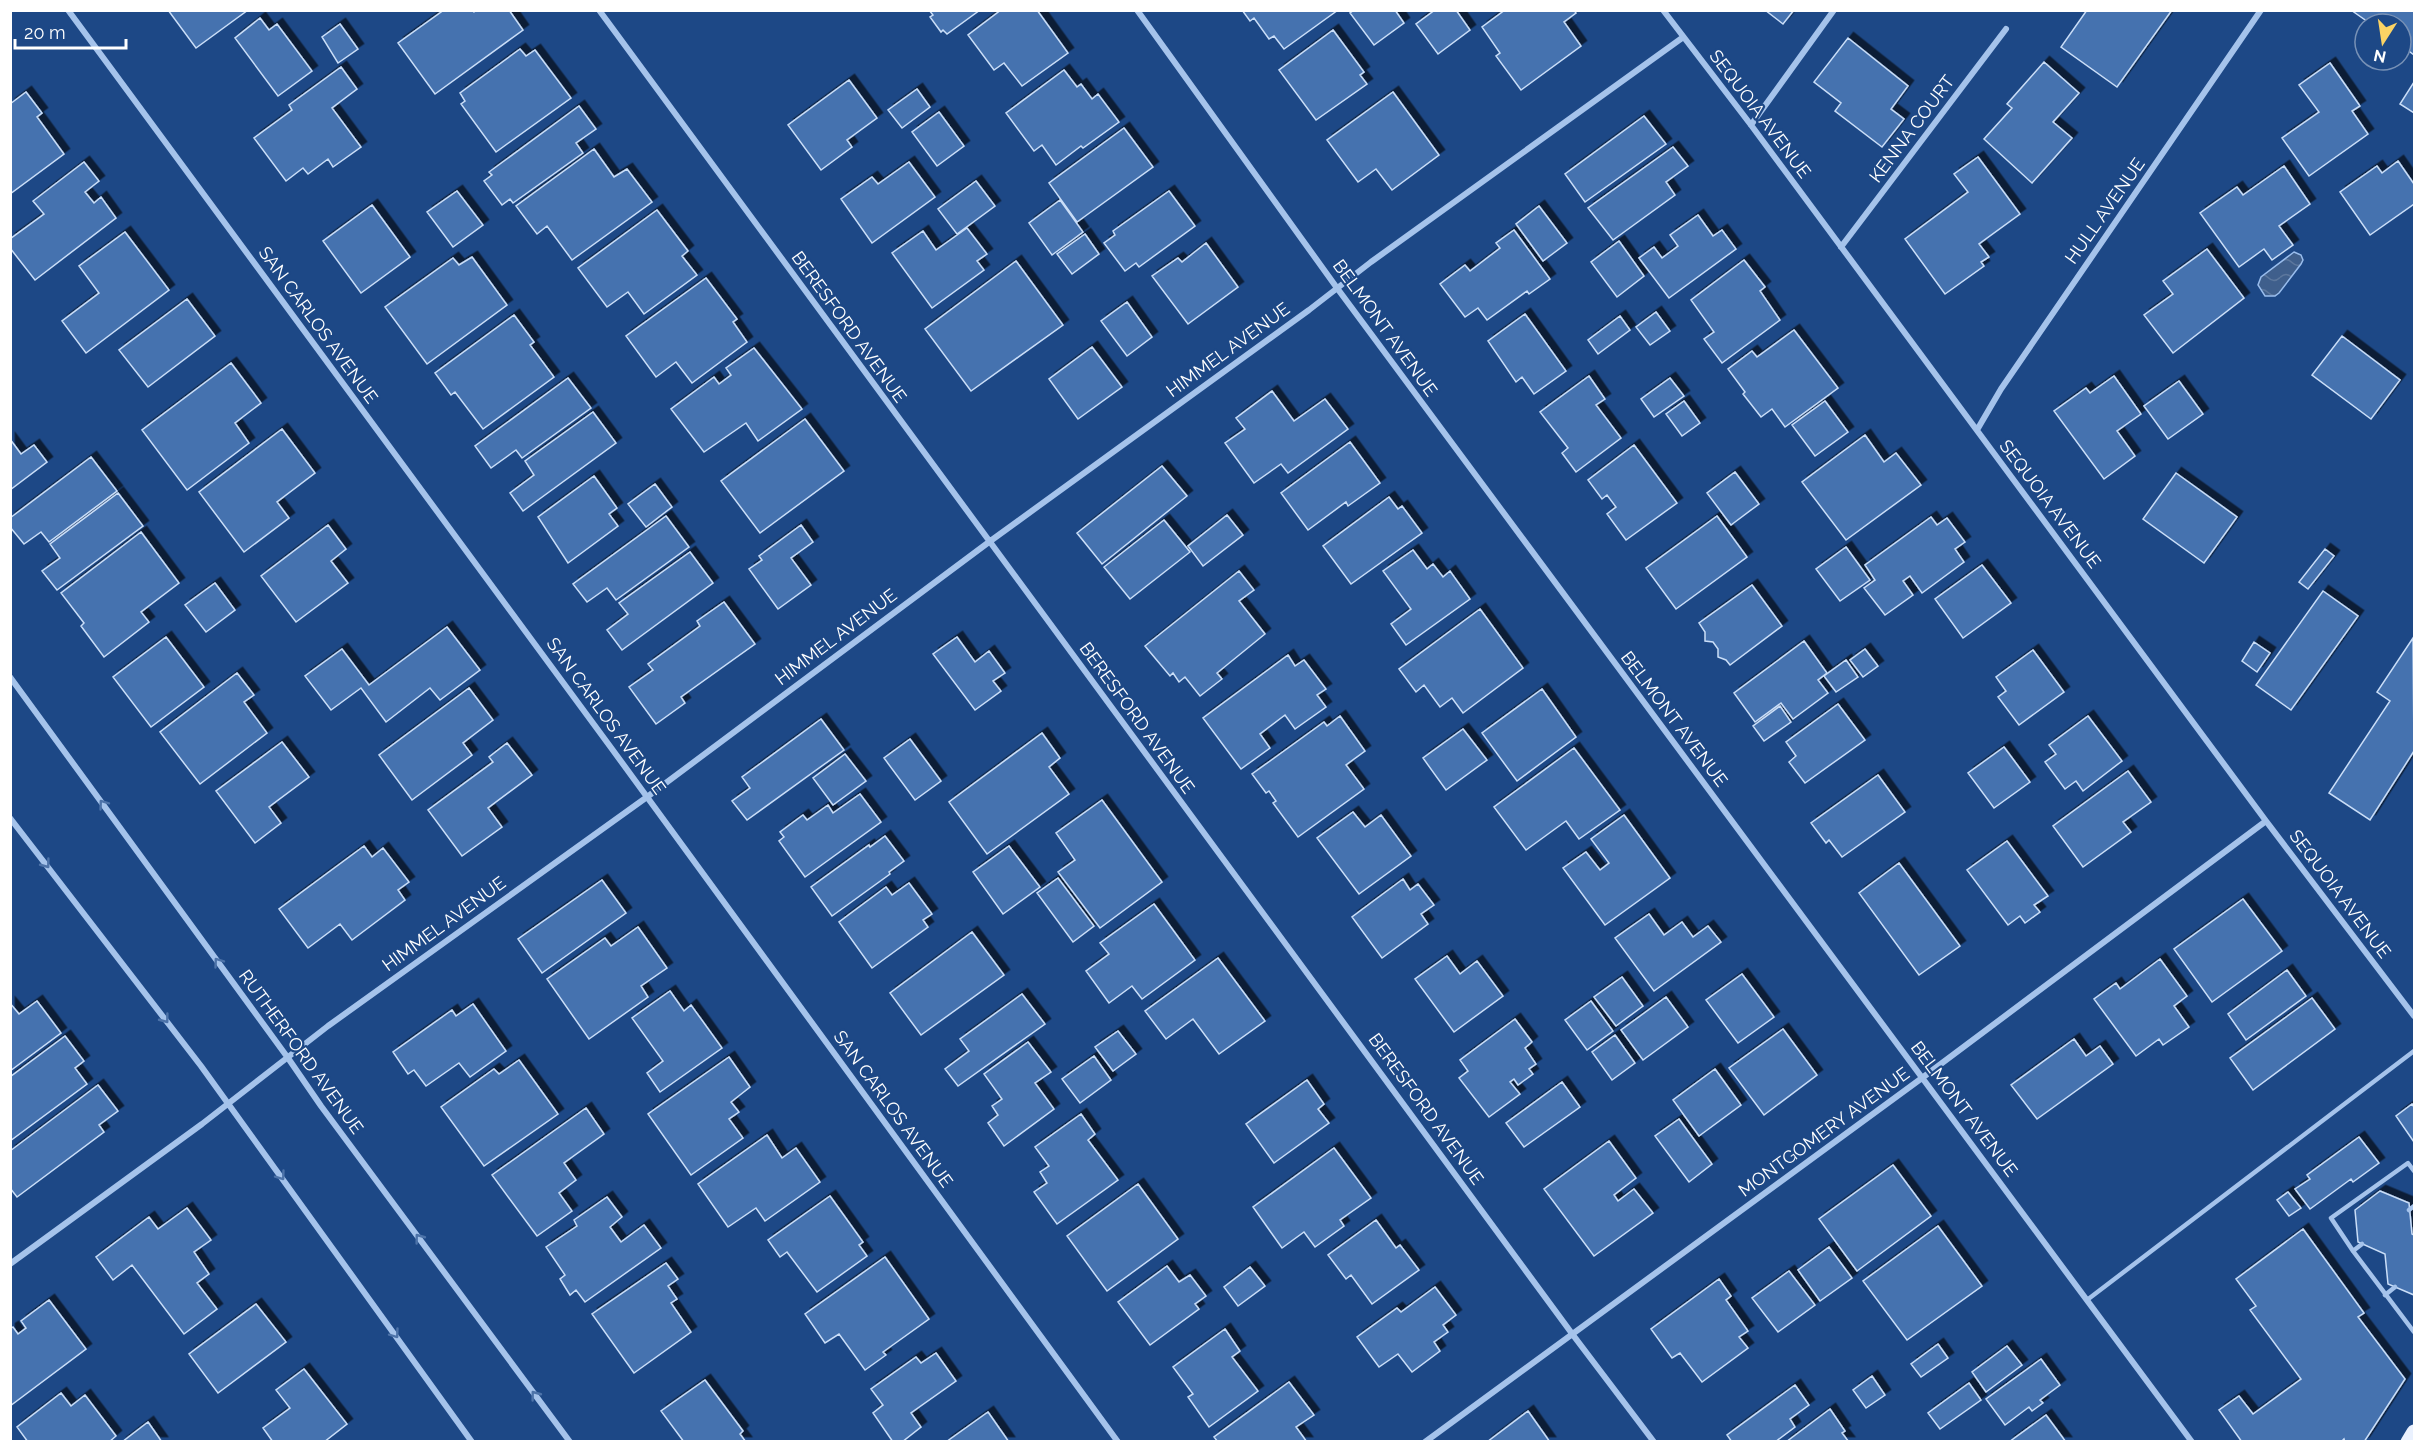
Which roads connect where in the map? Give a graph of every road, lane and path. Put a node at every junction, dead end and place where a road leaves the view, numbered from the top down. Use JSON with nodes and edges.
{"nodes":[{"id":1,"x":68,"y":10,"type":"edge"},
{"id":2,"x":599,"y":10,"type":"edge"},
{"id":3,"x":1137,"y":10,"type":"edge"},
{"id":4,"x":1663,"y":10,"type":"edge"},
{"id":5,"x":1834,"y":10,"type":"edge"},
{"id":6,"x":2261,"y":10,"type":"edge"},
{"id":7,"x":2006,"y":29,"type":"dead end"},
{"id":8,"x":1682,"y":38,"type":"junction"},
{"id":9,"x":1751,"y":125,"type":"junction"},
{"id":10,"x":1841,"y":247,"type":"junction"},
{"id":11,"x":1337,"y":288,"type":"junction"},
{"id":12,"x":1977,"y":430,"type":"junction"},
{"id":13,"x":989,"y":542,"type":"junction"},
{"id":14,"x":10,"y":677,"type":"edge"},
{"id":15,"x":647,"y":797,"type":"junction"},
{"id":16,"x":10,"y":818,"type":"edge"},
{"id":17,"x":2266,"y":821,"type":"junction"},
{"id":18,"x":2415,"y":1016,"type":"edge"},
{"id":19,"x":2415,"y":1052,"type":"edge"},
{"id":20,"x":288,"y":1058,"type":"junction"},
{"id":21,"x":1922,"y":1078,"type":"junction"},
{"id":22,"x":228,"y":1103,"type":"junction"},
{"id":23,"x":2415,"y":1171,"type":"edge"},
{"id":24,"x":2415,"y":1206,"type":"edge"},
{"id":25,"x":2409,"y":1210,"type":"dead end"},
{"id":26,"x":2362,"y":1244,"type":"dead end"},
{"id":27,"x":2353,"y":1251,"type":"junction"},
{"id":28,"x":10,"y":1264,"type":"edge"},
{"id":29,"x":2395,"y":1287,"type":"dead end"},
{"id":30,"x":2385,"y":1295,"type":"junction"},
{"id":31,"x":2086,"y":1300,"type":"junction"},
{"id":32,"x":2415,"y":1332,"type":"edge"},
{"id":33,"x":1573,"y":1335,"type":"junction"},
{"id":34,"x":2415,"y":1432,"type":"edge"},
{"id":35,"x":472,"y":1442,"type":"edge"},
{"id":36,"x":570,"y":1442,"type":"edge"},
{"id":37,"x":1118,"y":1442,"type":"edge"},
{"id":38,"x":1425,"y":1442,"type":"edge"},
{"id":39,"x":1654,"y":1442,"type":"edge"},
{"id":40,"x":2192,"y":1442,"type":"edge"},
{"id":41,"x":2408,"y":1442,"type":"edge"}],
"edges":[{"from":1,"to":15,"type":"street","name":"SAN CARLOS AVENUE"},
{"from":2,"to":13,"type":"street","name":"BERESFORD AVENUE"},
{"from":3,"to":11,"type":"street","name":"BELMONT AVENUE"},
{"from":4,"to":8,"type":"street","name":"SEQUOIA AVENUE"},
{"from":5,"to":9,"type":"street"},
{"from":6,"to":12,"type":"street","name":"HULL AVENUE"},
{"from":7,"to":10,"type":"street","name":"KENNA COURT"},
{"from":8,"to":9,"type":"street","name":"SEQUOIA AVENUE"},
{"from":8,"to":11,"type":"street","name":"HIMMEL AVENUE"},
{"from":9,"to":10,"type":"street","name":"SEQUOIA AVENUE"},
{"from":10,"to":12,"type":"street","name":"SEQUOIA AVENUE"},
{"from":11,"to":13,"type":"street","name":"HIMMEL AVENUE"},
{"from":11,"to":21,"type":"street","name":"BELMONT AVENUE"},
{"from":12,"to":17,"type":"street","name":"SEQUOIA AVENUE"},
{"from":13,"to":15,"type":"street","name":"HIMMEL AVENUE"},
{"from":13,"to":33,"type":"street","name":"BERESFORD AVENUE"},
{"from":20,"to":14,"type":"street","name":"RUTHERFORD AVENUE","one_way":true},
{"from":15,"to":20,"type":"street","name":"HIMMEL AVENUE"},
{"from":15,"to":37,"type":"street","name":"SAN CARLOS AVENUE"},
{"from":16,"to":22,"type":"street","one_way":true},
{"from":17,"to":18,"type":"street","name":"SEQUOIA AVENUE"},
{"from":17,"to":21,"type":"street","name":"MONTGOMERY AVENUE"},
{"from":19,"to":31,"type":"lane"},
{"from":20,"to":22,"type":"street","name":"HIMMEL AVENUE"},
{"from":36,"to":20,"type":"street","name":"RUTHERFORD AVENUE","one_way":true},
{"from":21,"to":31,"type":"street","name":"BELMONT AVENUE"},
{"from":21,"to":33,"type":"street","name":"MONTGOMERY AVENUE"},
{"from":22,"to":28,"type":"street","name":"HIMMEL AVENUE"},
{"from":22,"to":35,"type":"street","one_way":true},
{"from":23,"to":27,"type":"lane"},
{"from":24,"to":25,"type":"lane"},
{"from":26,"to":27,"type":"lane"},
{"from":27,"to":30,"type":"lane"},
{"from":29,"to":30,"type":"lane"},
{"from":30,"to":32,"type":"lane"},
{"from":31,"to":40,"type":"street","name":"BELMONT AVENUE"},
{"from":33,"to":38,"type":"street","name":"MONTGOMERY AVENUE"},
{"from":33,"to":39,"type":"street","name":"BERESFORD AVENUE"},
{"from":34,"to":41,"type":"main road"}]}
